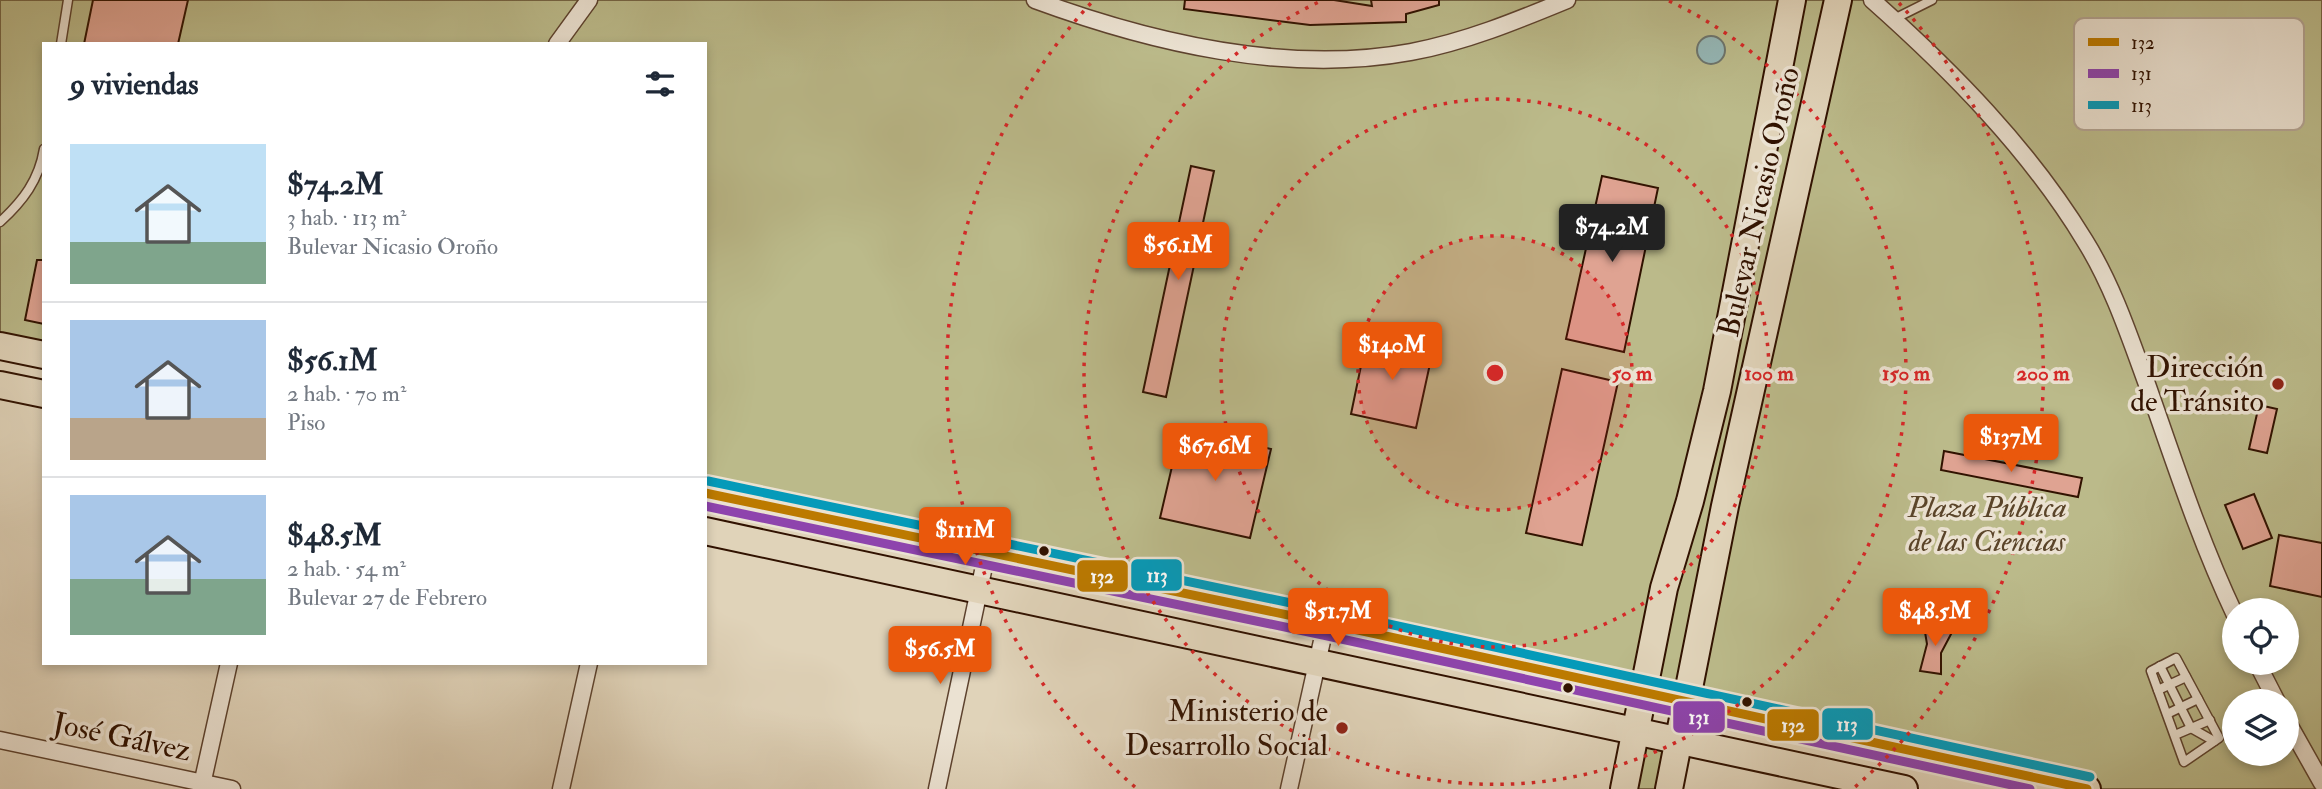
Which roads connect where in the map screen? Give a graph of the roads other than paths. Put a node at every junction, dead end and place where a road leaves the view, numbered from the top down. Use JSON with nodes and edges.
{"nodes":[{"id":1,"x":68,"y":0,"type":"edge"},
{"id":2,"x":1035,"y":0,"type":"edge"},
{"id":3,"x":1567,"y":0,"type":"edge"},
{"id":4,"x":1792,"y":0,"type":"edge"},
{"id":5,"x":1838,"y":0,"type":"edge"},
{"id":6,"x":1872,"y":0,"type":"edge"},
{"id":7,"x":1931,"y":0,"type":"edge"},
{"id":8,"x":589,"y":1,"type":"edge"},
{"id":9,"x":1893,"y":19,"type":"junction"},
{"id":10,"x":61,"y":42,"type":"edge"},
{"id":11,"x":558,"y":42,"type":"edge"},
{"id":12,"x":42,"y":160,"type":"edge"},
{"id":13,"x":0,"y":222,"type":"edge"},
{"id":14,"x":0,"y":346,"type":"edge"},
{"id":15,"x":42,"y":355,"type":"edge"},
{"id":16,"x":0,"y":385,"type":"edge"},
{"id":17,"x":42,"y":394,"type":"edge"},
{"id":18,"x":707,"y":493,"type":"edge"},
{"id":19,"x":707,"y":531,"type":"edge"},
{"id":20,"x":987,"y":552,"type":"junction"},
{"id":21,"x":979,"y":590,"type":"junction"},
{"id":22,"x":2227,"y":598,"type":"edge"},
{"id":23,"x":1326,"y":623,"type":"junction"},
{"id":24,"x":1316,"y":664,"type":"junction"},
{"id":25,"x":229,"y":665,"type":"edge"},
{"id":26,"x":589,"y":665,"type":"edge"},
{"id":27,"x":2160,"y":666,"type":"junction"},
{"id":28,"x":2186,"y":677,"type":"junction"},
{"id":29,"x":2169,"y":685,"type":"junction"},
{"id":30,"x":2158,"y":690,"type":"junction"},
{"id":31,"x":1644,"y":692,"type":"junction"},
{"id":32,"x":2198,"y":699,"type":"junction"},
{"id":33,"x":1687,"y":702,"type":"junction"},
{"id":34,"x":2181,"y":707,"type":"junction"},
{"id":35,"x":2167,"y":714,"type":"junction"},
{"id":36,"x":2210,"y":720,"type":"junction"},
{"id":37,"x":2191,"y":728,"type":"junction"},
{"id":38,"x":1636,"y":733,"type":"junction"},
{"id":39,"x":2175,"y":735,"type":"junction"},
{"id":40,"x":2217,"y":739,"type":"junction"},
{"id":41,"x":0,"y":740,"type":"edge"},
{"id":42,"x":2299,"y":742,"type":"edge"},
{"id":43,"x":1678,"y":743,"type":"junction"},
{"id":44,"x":2020,"y":782,"type":"edge"},
{"id":45,"x":2322,"y":783,"type":"edge"},
{"id":46,"x":202,"y":786,"type":"edge"},
{"id":47,"x":232,"y":789,"type":"edge"},
{"id":48,"x":561,"y":789,"type":"edge"},
{"id":49,"x":937,"y":789,"type":"edge"},
{"id":50,"x":1289,"y":789,"type":"edge"},
{"id":51,"x":1624,"y":789,"type":"edge"},
{"id":52,"x":1669,"y":789,"type":"edge"},
{"id":53,"x":1904,"y":789,"type":"edge"},
{"id":54,"x":2087,"y":789,"type":"edge"}],
"edges":[{"from":1,"to":10,"type":"lane"},
{"from":2,"to":3,"type":"street"},
{"from":4,"to":31,"type":"main road","name":"Bulevar Nicasio Oroño"},
{"from":5,"to":33,"type":"main road","name":"Bulevar Nicasio Oroño"},
{"from":6,"to":9,"type":"street"},
{"from":7,"to":9,"type":"lane"},
{"from":8,"to":11,"type":"street"},
{"from":9,"to":22,"type":"street"},
{"from":12,"to":13,"type":"lane"},
{"from":14,"to":15,"type":"main road"},
{"from":16,"to":17,"type":"main road"},
{"from":18,"to":20,"type":"main road"},
{"from":19,"to":21,"type":"main road"},
{"from":20,"to":21,"type":"street"},
{"from":20,"to":23,"type":"main road"},
{"from":21,"to":24,"type":"main road"},
{"from":21,"to":49,"type":"street"},
{"from":23,"to":24,"type":"street"},
{"from":23,"to":31,"type":"main road"},
{"from":24,"to":38,"type":"main road"},
{"from":24,"to":50,"type":"street"},
{"from":25,"to":46,"type":"street"},
{"from":26,"to":48,"type":"street"},
{"from":27,"to":28,"type":"lane"},
{"from":27,"to":29,"type":"lane"},
{"from":27,"to":30,"type":"lane"},
{"from":28,"to":29,"type":"lane"},
{"from":28,"to":32,"type":"lane"},
{"from":29,"to":30,"type":"lane"},
{"from":29,"to":34,"type":"lane"},
{"from":30,"to":35,"type":"lane"},
{"from":31,"to":33,"type":"main road"},
{"from":31,"to":38,"type":"main road","name":"Bulevar Nicasio Oroño"},
{"from":32,"to":34,"type":"lane"},
{"from":32,"to":36,"type":"lane"},
{"from":33,"to":43,"type":"main road","name":"Bulevar Nicasio Oroño"},
{"from":33,"to":44,"type":"main road"},
{"from":34,"to":35,"type":"lane"},
{"from":34,"to":37,"type":"lane"},
{"from":35,"to":39,"type":"lane"},
{"from":36,"to":37,"type":"lane"},
{"from":36,"to":40,"type":"lane"},
{"from":37,"to":39,"type":"lane"},
{"from":37,"to":40,"type":"lane"},
{"from":38,"to":43,"type":"main road"},
{"from":38,"to":51,"type":"main road","name":"Bulevar Nicasio Oroño"},
{"from":39,"to":40,"type":"lane"},
{"from":41,"to":46,"type":"street","name":"José Gálvez"},
{"from":42,"to":45,"type":"street"},
{"from":43,"to":52,"type":"main road","name":"Bulevar Nicasio Oroño"},
{"from":43,"to":53,"type":"main road"},
{"from":44,"to":54,"type":"main road"},
{"from":46,"to":47,"type":"street","name":"José Gálvez"}]}
